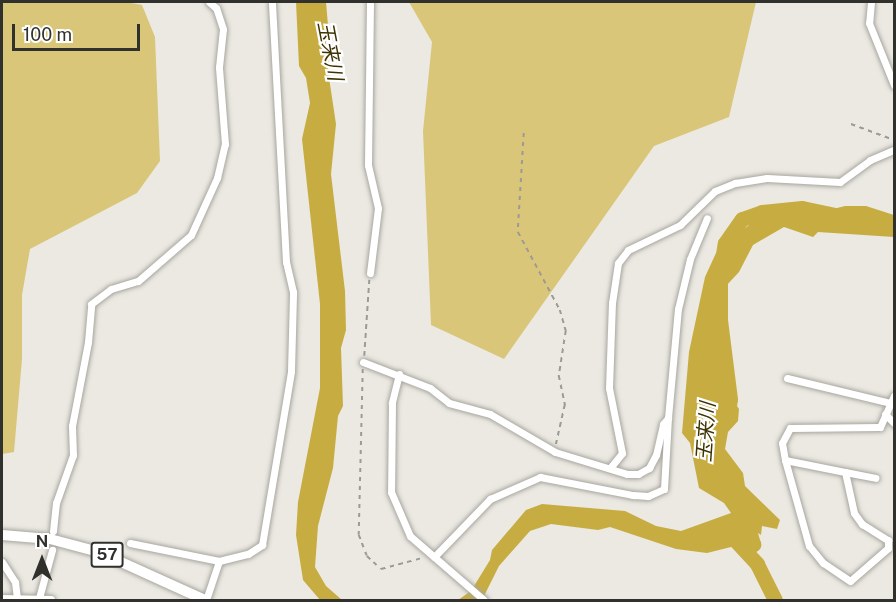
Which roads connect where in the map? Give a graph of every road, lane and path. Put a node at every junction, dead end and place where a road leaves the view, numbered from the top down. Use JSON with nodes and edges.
{"nodes":[{"id":1,"x":209,"y":2,"type":"edge"},
{"id":2,"x":272,"y":2,"type":"edge"},
{"id":3,"x":370,"y":2,"type":"edge"},
{"id":4,"x":871,"y":2,"type":"edge"},
{"id":5,"x":894,"y":85,"type":"edge"},
{"id":6,"x":851,"y":124,"type":"dead end"},
{"id":7,"x":524,"y":133,"type":"dead end"},
{"id":8,"x":894,"y":141,"type":"edge"},
{"id":9,"x":894,"y":150,"type":"edge"},
{"id":10,"x":707,"y":218,"type":"dead end"},
{"id":11,"x":370,"y":273,"type":"joint"},
{"id":12,"x":363,"y":362,"type":"junction"},
{"id":13,"x":399,"y":374,"type":"junction"},
{"id":14,"x":787,"y":378,"type":"dead end"},
{"id":15,"x":892,"y":399,"type":"edge"},
{"id":16,"x":885,"y":414,"type":"junction"},
{"id":17,"x":668,"y":418,"type":"junction"},
{"id":18,"x":894,"y":423,"type":"edge"},
{"id":19,"x":555,"y":452,"type":"junction"},
{"id":20,"x":785,"y":460,"type":"junction"},
{"id":21,"x":610,"y":468,"type":"junction"},
{"id":22,"x":845,"y":472,"type":"junction"},
{"id":23,"x":875,"y":478,"type":"dead end"},
{"id":24,"x":53,"y":531,"type":"dead end"},
{"id":25,"x":2,"y":535,"type":"edge"},
{"id":26,"x":130,"y":543,"type":"dead end"},
{"id":27,"x":52,"y":550,"type":"dead end"},
{"id":28,"x":433,"y":556,"type":"junction"},
{"id":29,"x":219,"y":561,"type":"junction"},
{"id":30,"x":2,"y":562,"type":"edge"},
{"id":31,"x":17,"y":598,"type":"junction"},
{"id":32,"x":39,"y":598,"type":"junction"},
{"id":33,"x":2,"y":599,"type":"edge"},
{"id":34,"x":51,"y":600,"type":"edge"},
{"id":35,"x":205,"y":600,"type":"edge"},
{"id":36,"x":484,"y":600,"type":"edge"}],
"edges":[{"from":1,"to":24,"type":"street"},
{"from":2,"to":29,"type":"street"},
{"from":3,"to":11,"type":"street"},
{"from":4,"to":5,"type":"street"},
{"from":6,"to":8,"type":"path"},
{"from":7,"to":19,"type":"path"},
{"from":9,"to":21,"type":"street"},
{"from":10,"to":17,"type":"street"},
{"from":11,"to":12,"type":"path"},
{"from":12,"to":13,"type":"street"},
{"from":12,"to":28,"type":"path"},
{"from":13,"to":19,"type":"street"},
{"from":13,"to":28,"type":"street"},
{"from":14,"to":15,"type":"street"},
{"from":15,"to":16,"type":"street"},
{"from":16,"to":18,"type":"street"},
{"from":16,"to":20,"type":"street"},
{"from":17,"to":21,"type":"street"},
{"from":17,"to":28,"type":"street"},
{"from":19,"to":21,"type":"street"},
{"from":20,"to":22,"type":"street"},
{"from":20,"to":22,"type":"street"},
{"from":22,"to":23,"type":"street"},
{"from":25,"to":35,"type":"highway","number":"57"},
{"from":26,"to":29,"type":"street"},
{"from":27,"to":32,"type":"street"},
{"from":28,"to":36,"type":"street"},
{"from":29,"to":35,"type":"street"},
{"from":30,"to":31,"type":"street"},
{"from":31,"to":32,"type":"street"},
{"from":31,"to":33,"type":"street"},
{"from":32,"to":34,"type":"street"}]}
